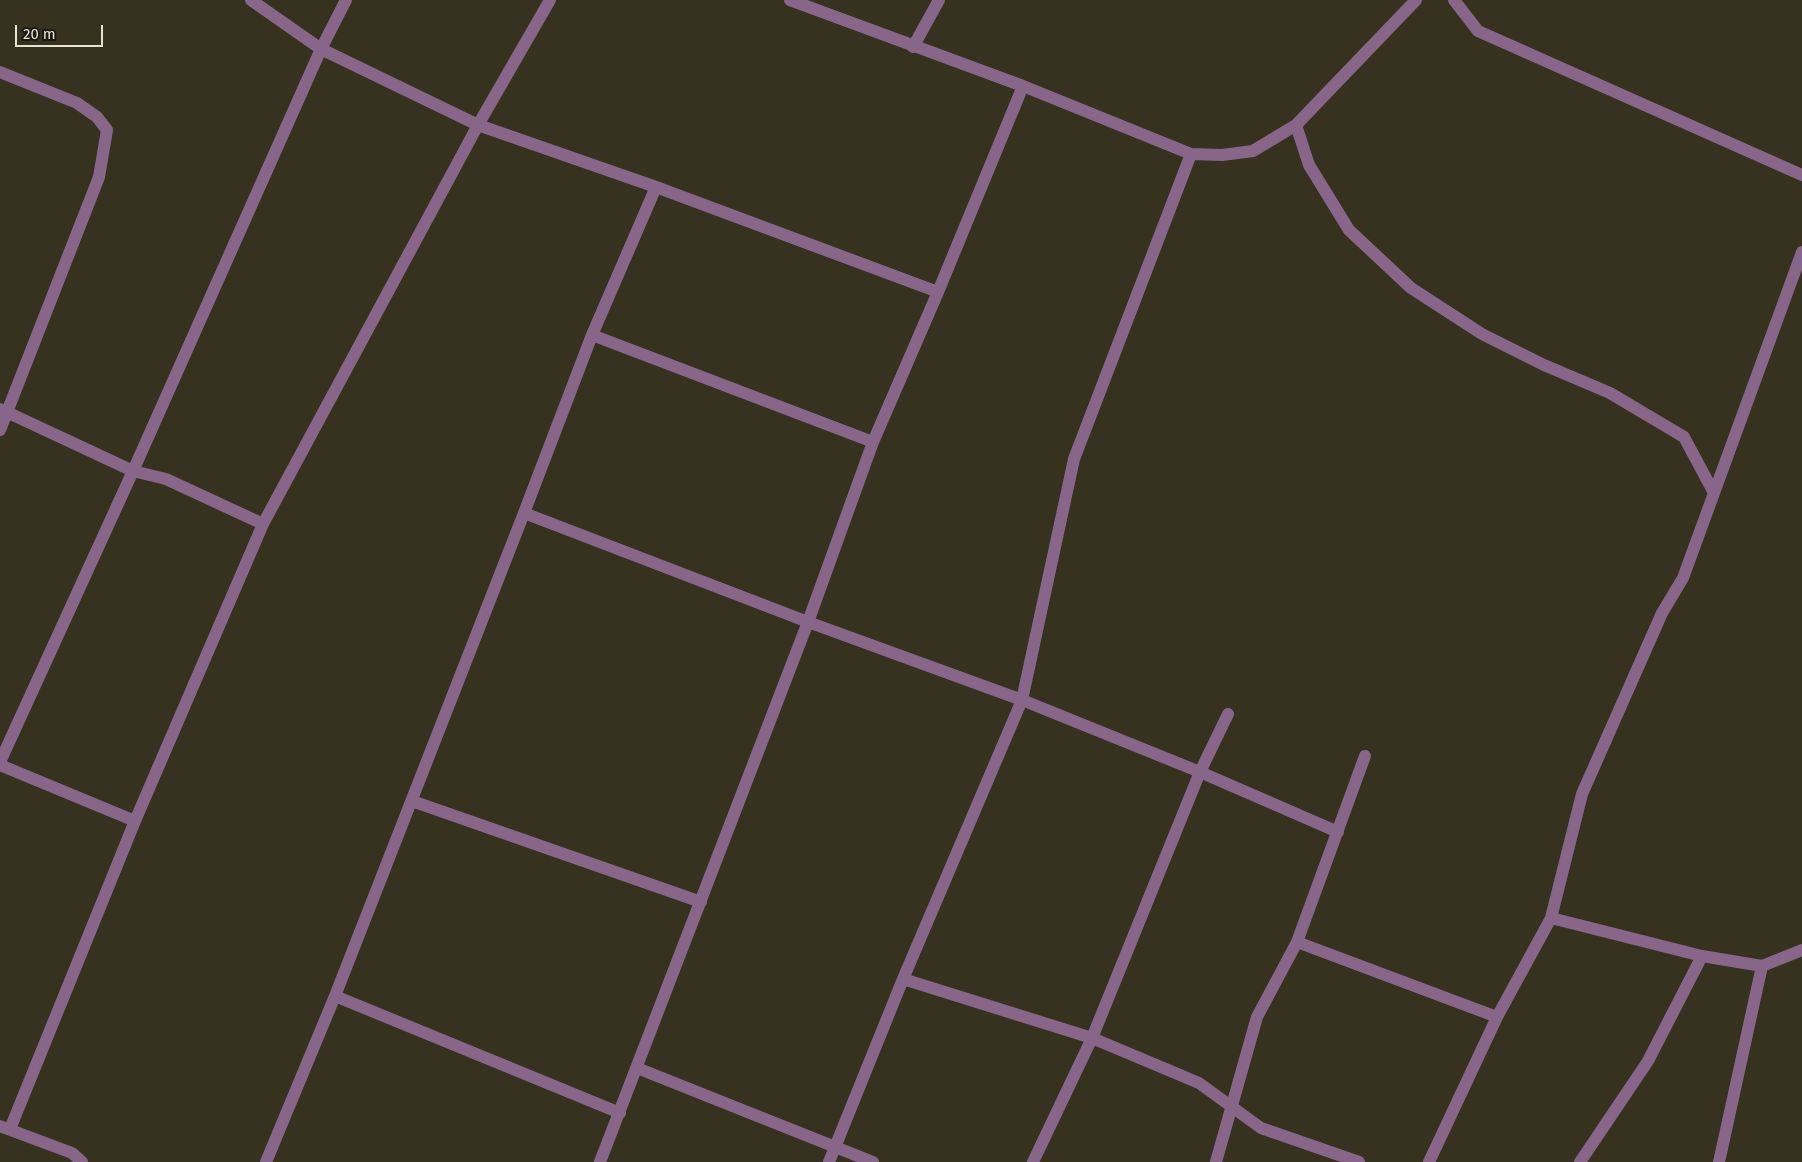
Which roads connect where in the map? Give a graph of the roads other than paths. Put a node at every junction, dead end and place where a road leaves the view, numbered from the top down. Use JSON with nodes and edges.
{"nodes":[{"id":1,"x":250,"y":0,"type":"edge"},
{"id":2,"x":346,"y":0,"type":"edge"},
{"id":3,"x":550,"y":0,"type":"edge"},
{"id":4,"x":790,"y":0,"type":"edge"},
{"id":5,"x":939,"y":0,"type":"edge"},
{"id":6,"x":1416,"y":0,"type":"edge"},
{"id":7,"x":1454,"y":0,"type":"edge"},
{"id":8,"x":913,"y":47,"type":"junction"},
{"id":9,"x":321,"y":49,"type":"junction"},
{"id":10,"x":0,"y":72,"type":"edge"},
{"id":11,"x":1023,"y":86,"type":"junction"},
{"id":12,"x":478,"y":125,"type":"junction"},
{"id":13,"x":1296,"y":125,"type":"junction"},
{"id":14,"x":1191,"y":154,"type":"junction"},
{"id":15,"x":1802,"y":174,"type":"edge"},
{"id":16,"x":656,"y":187,"type":"junction"},
{"id":17,"x":1802,"y":252,"type":"edge"},
{"id":18,"x":938,"y":292,"type":"junction"},
{"id":19,"x":592,"y":335,"type":"junction"},
{"id":20,"x":4,"y":411,"type":"edge"},
{"id":21,"x":0,"y":430,"type":"edge"},
{"id":22,"x":873,"y":442,"type":"junction"},
{"id":23,"x":132,"y":471,"type":"junction"},
{"id":24,"x":1714,"y":493,"type":"junction"},
{"id":25,"x":524,"y":513,"type":"junction"},
{"id":26,"x":263,"y":524,"type":"junction"},
{"id":27,"x":808,"y":622,"type":"junction"},
{"id":28,"x":1022,"y":700,"type":"junction"},
{"id":29,"x":1228,"y":714,"type":"dead end"},
{"id":30,"x":1365,"y":756,"type":"dead end"},
{"id":31,"x":0,"y":764,"type":"edge"},
{"id":32,"x":1200,"y":772,"type":"junction"},
{"id":33,"x":412,"y":801,"type":"junction"},
{"id":34,"x":136,"y":821,"type":"junction"},
{"id":35,"x":1338,"y":832,"type":"junction"},
{"id":36,"x":701,"y":902,"type":"junction"},
{"id":37,"x":1551,"y":918,"type":"junction"},
{"id":38,"x":1297,"y":942,"type":"junction"},
{"id":39,"x":1802,"y":950,"type":"edge"},
{"id":40,"x":1702,"y":956,"type":"junction"},
{"id":41,"x":1762,"y":966,"type":"junction"},
{"id":42,"x":903,"y":979,"type":"junction"},
{"id":43,"x":335,"y":996,"type":"junction"},
{"id":44,"x":1497,"y":1017,"type":"junction"},
{"id":45,"x":1092,"y":1038,"type":"junction"},
{"id":46,"x":637,"y":1068,"type":"junction"},
{"id":47,"x":1232,"y":1106,"type":"junction"},
{"id":48,"x":620,"y":1113,"type":"junction"},
{"id":49,"x":5,"y":1128,"type":"edge"},
{"id":50,"x":835,"y":1147,"type":"junction"},
{"id":51,"x":82,"y":1162,"type":"edge"},
{"id":52,"x":266,"y":1162,"type":"edge"},
{"id":53,"x":600,"y":1162,"type":"edge"},
{"id":54,"x":829,"y":1162,"type":"edge"},
{"id":55,"x":873,"y":1162,"type":"edge"},
{"id":56,"x":1033,"y":1162,"type":"edge"},
{"id":57,"x":1216,"y":1162,"type":"edge"},
{"id":58,"x":1359,"y":1162,"type":"edge"},
{"id":59,"x":1430,"y":1162,"type":"edge"},
{"id":60,"x":1580,"y":1162,"type":"edge"},
{"id":61,"x":1719,"y":1162,"type":"edge"}],
"edges":[{"from":1,"to":9,"type":"street"},
{"from":2,"to":9,"type":"street"},
{"from":3,"to":12,"type":"street"},
{"from":4,"to":8,"type":"street"},
{"from":5,"to":8,"type":"street"},
{"from":6,"to":13,"type":"street"},
{"from":7,"to":15,"type":"street"},
{"from":8,"to":11,"type":"street"},
{"from":9,"to":12,"type":"street"},
{"from":9,"to":23,"type":"street"},
{"from":10,"to":20,"type":"street"},
{"from":11,"to":14,"type":"street"},
{"from":11,"to":18,"type":"street"},
{"from":12,"to":16,"type":"street"},
{"from":12,"to":26,"type":"street"},
{"from":13,"to":14,"type":"street"},
{"from":13,"to":24,"type":"street"},
{"from":14,"to":28,"type":"street"},
{"from":16,"to":18,"type":"street"},
{"from":16,"to":19,"type":"street"},
{"from":17,"to":24,"type":"street"},
{"from":18,"to":22,"type":"street"},
{"from":19,"to":22,"type":"street"},
{"from":19,"to":25,"type":"street"},
{"from":20,"to":21,"type":"street"},
{"from":20,"to":23,"type":"street"},
{"from":22,"to":27,"type":"street"},
{"from":23,"to":26,"type":"street"},
{"from":23,"to":31,"type":"street"},
{"from":24,"to":37,"type":"street"},
{"from":25,"to":27,"type":"street"},
{"from":25,"to":33,"type":"street"},
{"from":26,"to":34,"type":"street"},
{"from":27,"to":28,"type":"street"},
{"from":27,"to":36,"type":"street"},
{"from":28,"to":32,"type":"street"},
{"from":28,"to":42,"type":"street"},
{"from":29,"to":32,"type":"street"},
{"from":30,"to":35,"type":"street"},
{"from":31,"to":34,"type":"street"},
{"from":32,"to":35,"type":"street"},
{"from":32,"to":45,"type":"street"},
{"from":33,"to":36,"type":"street"},
{"from":33,"to":43,"type":"street"},
{"from":34,"to":49,"type":"street"},
{"from":35,"to":38,"type":"street"},
{"from":36,"to":46,"type":"street"},
{"from":37,"to":40,"type":"street"},
{"from":37,"to":44,"type":"street"},
{"from":38,"to":44,"type":"street"},
{"from":38,"to":47,"type":"street"},
{"from":39,"to":41,"type":"street"},
{"from":40,"to":41,"type":"street"},
{"from":40,"to":60,"type":"street"},
{"from":41,"to":61,"type":"street"},
{"from":42,"to":45,"type":"street"},
{"from":42,"to":50,"type":"street"},
{"from":43,"to":48,"type":"street"},
{"from":43,"to":52,"type":"street"},
{"from":44,"to":59,"type":"street"},
{"from":45,"to":47,"type":"street"},
{"from":45,"to":56,"type":"street"},
{"from":46,"to":48,"type":"street"},
{"from":46,"to":50,"type":"street"},
{"from":47,"to":57,"type":"street"},
{"from":47,"to":58,"type":"street"},
{"from":48,"to":53,"type":"street"},
{"from":49,"to":51,"type":"street"},
{"from":50,"to":54,"type":"street"},
{"from":50,"to":55,"type":"street"}]}
